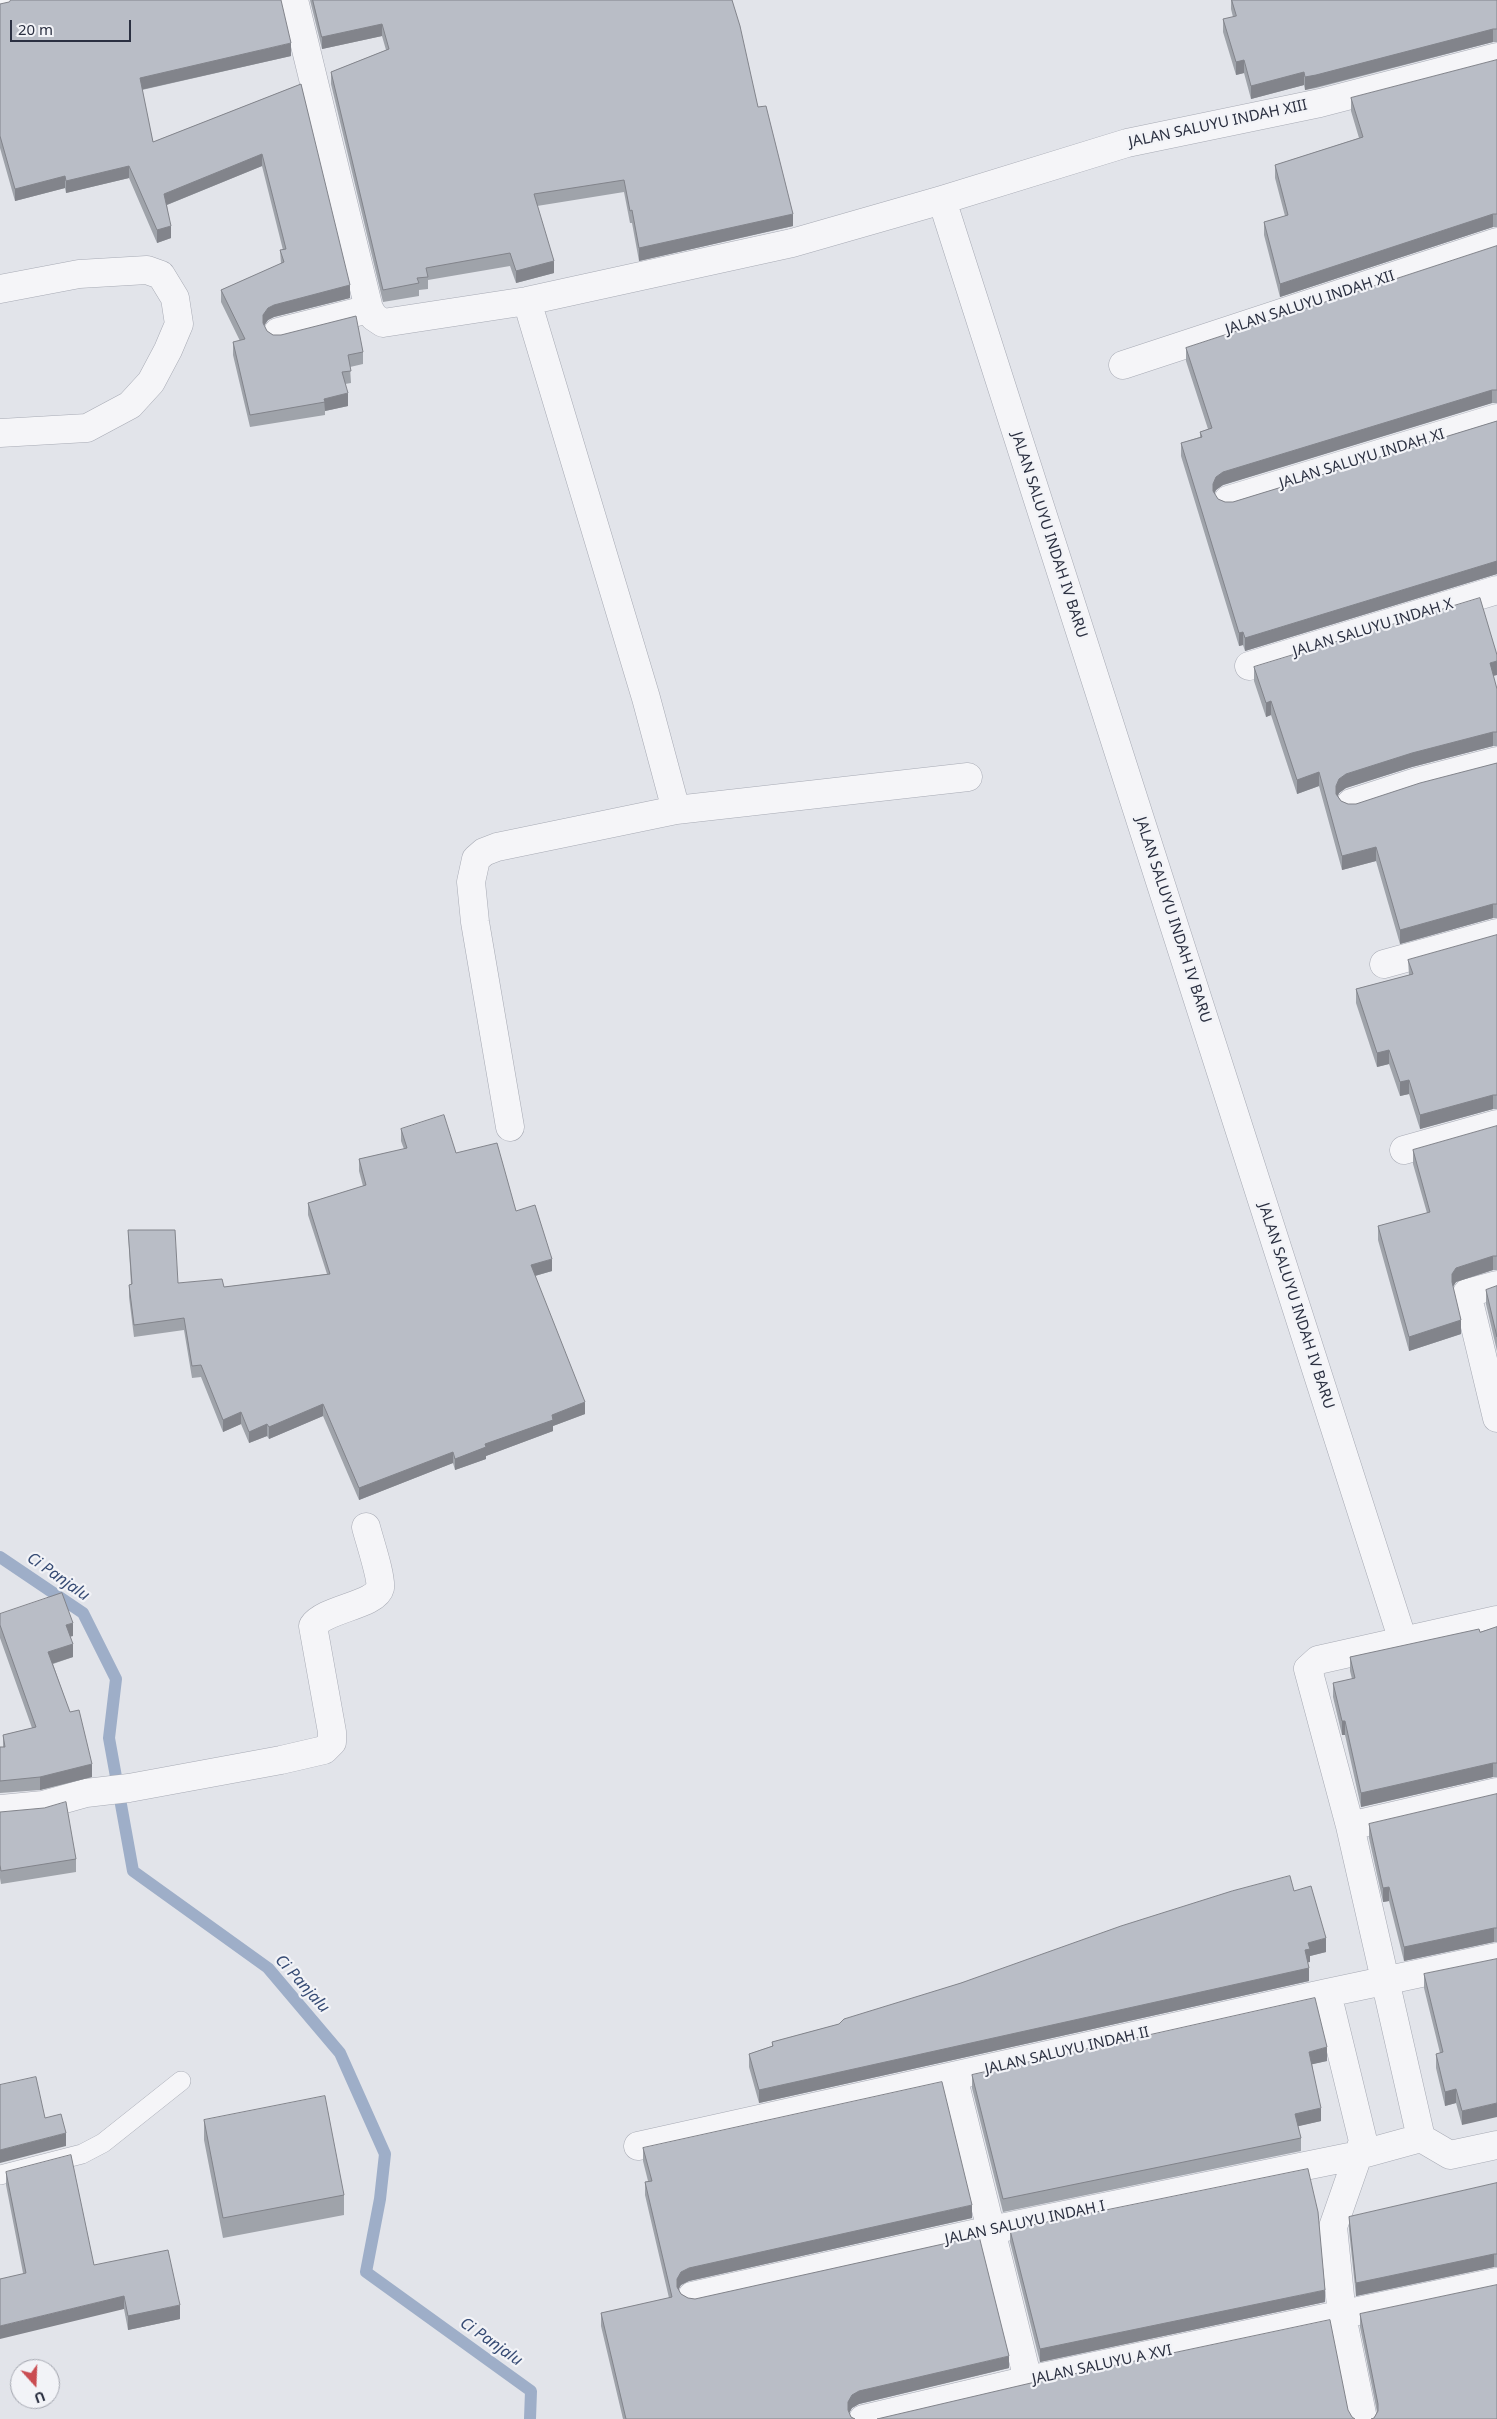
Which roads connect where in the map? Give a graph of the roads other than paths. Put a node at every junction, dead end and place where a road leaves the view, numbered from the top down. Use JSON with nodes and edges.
{"nodes":[{"id":1,"x":294,"y":0,"type":"edge"},
{"id":2,"x":1497,"y":57,"type":"edge"},
{"id":3,"x":942,"y":200,"type":"junction"},
{"id":4,"x":1497,"y":242,"type":"edge"},
{"id":5,"x":0,"y":289,"type":"edge"},
{"id":6,"x":527,"y":300,"type":"junction"},
{"id":7,"x":369,"y":309,"type":"junction"},
{"id":8,"x":278,"y":332,"type":"dead end"},
{"id":9,"x":1123,"y":365,"type":"dead end"},
{"id":10,"x":1497,"y":418,"type":"edge"},
{"id":11,"x":0,"y":433,"type":"edge"},
{"id":12,"x":1228,"y":500,"type":"edge"},
{"id":13,"x":1497,"y":590,"type":"edge"},
{"id":14,"x":1250,"y":666,"type":"dead end"},
{"id":15,"x":1497,"y":761,"type":"edge"},
{"id":16,"x":968,"y":777,"type":"dead end"},
{"id":17,"x":1351,"y":803,"type":"edge"},
{"id":18,"x":676,"y":810,"type":"junction"},
{"id":19,"x":1497,"y":933,"type":"edge"},
{"id":20,"x":1384,"y":964,"type":"dead end"},
{"id":21,"x":1497,"y":1124,"type":"edge"},
{"id":22,"x":510,"y":1127,"type":"dead end"},
{"id":23,"x":1404,"y":1150,"type":"dead end"},
{"id":24,"x":1497,"y":1285,"type":"edge"},
{"id":25,"x":1497,"y":1418,"type":"edge"},
{"id":26,"x":366,"y":1527,"type":"dead end"},
{"id":27,"x":1497,"y":1620,"type":"edge"},
{"id":28,"x":1403,"y":1641,"type":"junction"},
{"id":29,"x":1497,"y":1792,"type":"edge"},
{"id":30,"x":0,"y":1808,"type":"edge"},
{"id":31,"x":1350,"y":1826,"type":"junction"},
{"id":32,"x":1497,"y":1957,"type":"edge"},
{"id":33,"x":1384,"y":1981,"type":"junction"},
{"id":34,"x":1328,"y":1993,"type":"junction"},
{"id":35,"x":953,"y":2076,"type":"junction"},
{"id":36,"x":181,"y":2081,"type":"dead end"},
{"id":37,"x":1417,"y":2139,"type":"junction"},
{"id":38,"x":1497,"y":2145,"type":"edge"},
{"id":39,"x":638,"y":2146,"type":"dead end"},
{"id":40,"x":1365,"y":2153,"type":"junction"},
{"id":41,"x":0,"y":2175,"type":"edge"},
{"id":42,"x":991,"y":2230,"type":"junction"},
{"id":43,"x":1497,"y":2282,"type":"edge"},
{"id":44,"x":692,"y":2296,"type":"dead end"},
{"id":45,"x":1342,"y":2316,"type":"junction"},
{"id":46,"x":1028,"y":2380,"type":"junction"},
{"id":47,"x":935,"y":2411,"type":"edge"},
{"id":48,"x":863,"y":2419,"type":"edge"},
{"id":49,"x":1363,"y":2419,"type":"edge"}],
"edges":[{"from":1,"to":7,"type":"street"},
{"from":2,"to":3,"type":"street","name":"JALAN SALUYU INDAH XIII"},
{"from":3,"to":6,"type":"street","name":"JALAN SALUYU INDAH XIII"},
{"from":3,"to":28,"type":"street","name":"JALAN SALUYU INDAH IV BARU"},
{"from":4,"to":9,"type":"street","name":"JALAN SALUYU INDAH XII"},
{"from":5,"to":11,"type":"street"},
{"from":6,"to":7,"type":"street","name":"JALAN SALUYU INDAH XIII"},
{"from":6,"to":18,"type":"street"},
{"from":7,"to":8,"type":"street"},
{"from":10,"to":12,"type":"street","name":"JALAN SALUYU INDAH XI"},
{"from":13,"to":14,"type":"street","name":"JALAN SALUYU INDAH X"},
{"from":15,"to":17,"type":"street"},
{"from":16,"to":18,"type":"street"},
{"from":18,"to":22,"type":"street"},
{"from":19,"to":20,"type":"street"},
{"from":21,"to":23,"type":"street"},
{"from":24,"to":25,"type":"street"},
{"from":26,"to":30,"type":"street"},
{"from":27,"to":28,"type":"street"},
{"from":28,"to":31,"type":"street"},
{"from":29,"to":31,"type":"street"},
{"from":31,"to":33,"type":"street"},
{"from":32,"to":33,"type":"street","name":"JALAN SALUYU INDAH II"},
{"from":33,"to":34,"type":"street","name":"JALAN SALUYU INDAH II"},
{"from":33,"to":37,"type":"street"},
{"from":34,"to":35,"type":"street","name":"JALAN SALUYU INDAH II"},
{"from":34,"to":40,"type":"street"},
{"from":35,"to":39,"type":"street","name":"JALAN SALUYU INDAH II"},
{"from":35,"to":42,"type":"street"},
{"from":36,"to":41,"type":"lane"},
{"from":37,"to":38,"type":"street"},
{"from":37,"to":40,"type":"street","name":"JALAN SALUYU INDAH I"},
{"from":40,"to":42,"type":"street","name":"JALAN SALUYU INDAH I"},
{"from":40,"to":45,"type":"street"},
{"from":42,"to":44,"type":"street","name":"JALAN SALUYU INDAH I"},
{"from":42,"to":46,"type":"street"},
{"from":43,"to":45,"type":"street","name":"JALAN SALUYU A XVI"},
{"from":45,"to":46,"type":"street","name":"JALAN SALUYU A XVI"},
{"from":45,"to":49,"type":"street"},
{"from":46,"to":47,"type":"street","name":"JALAN SALUYU A XVI"},
{"from":47,"to":48,"type":"street","name":"JALAN SALUYU A XVI"}]}
